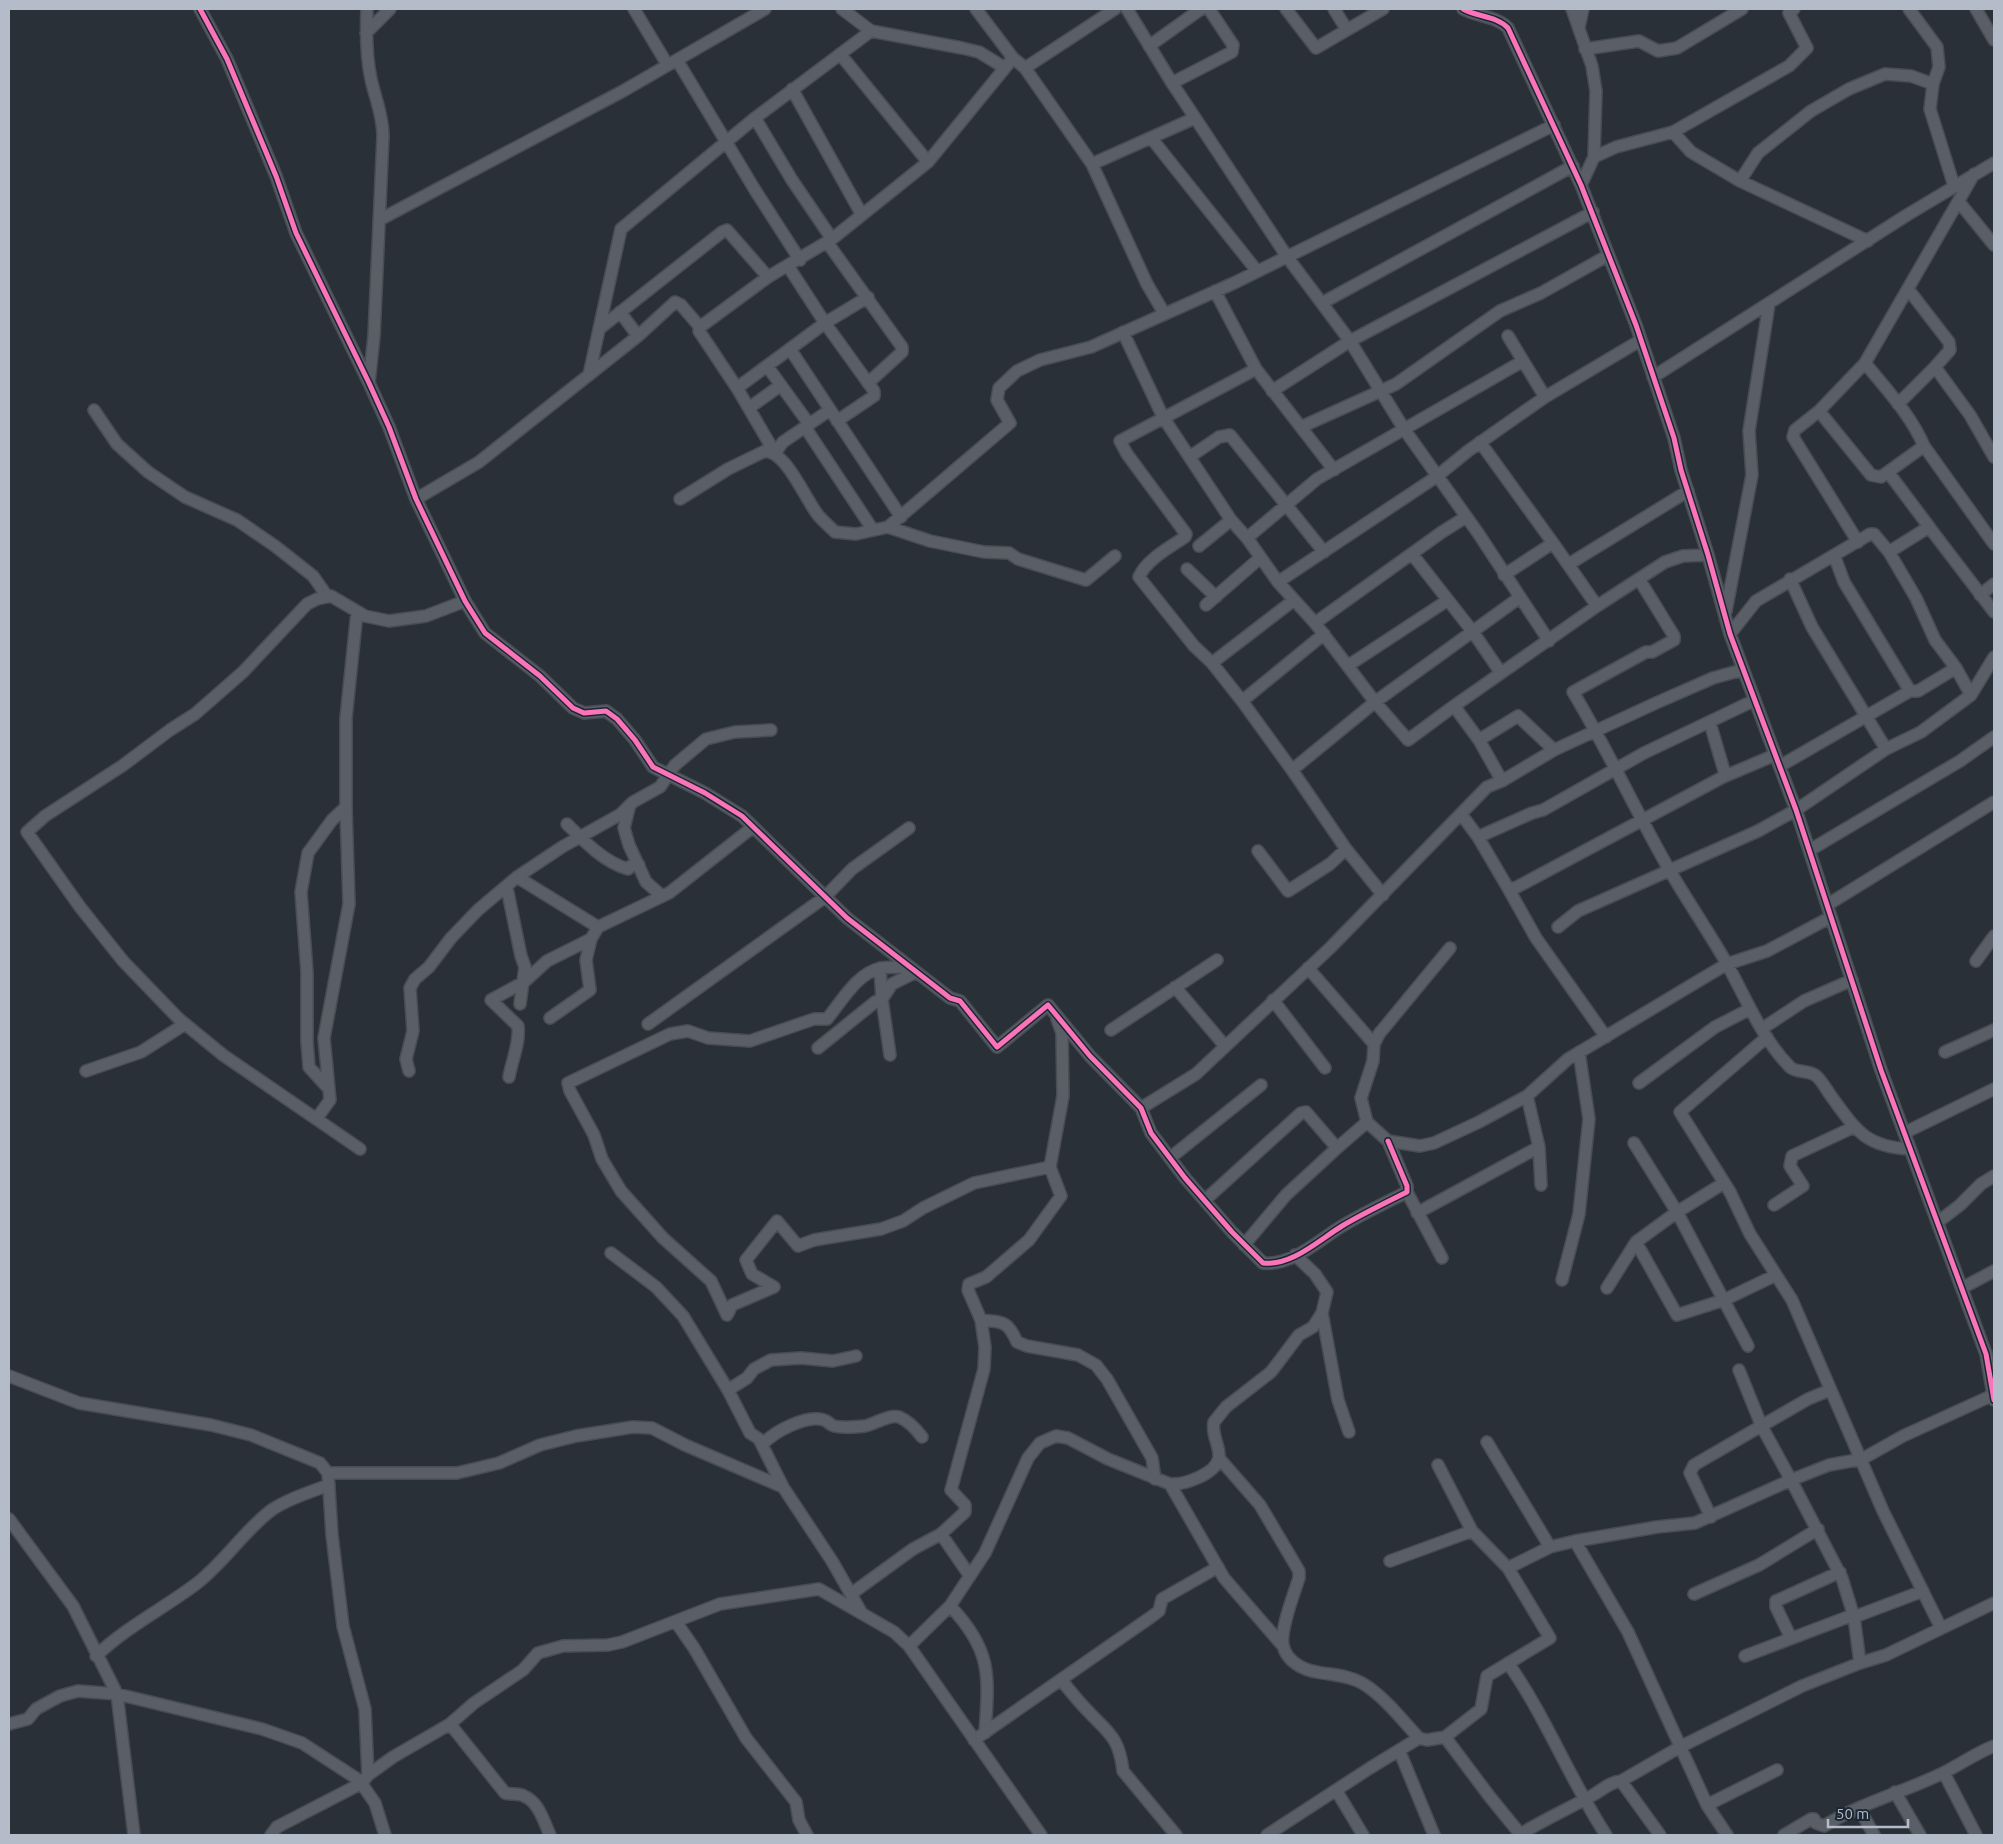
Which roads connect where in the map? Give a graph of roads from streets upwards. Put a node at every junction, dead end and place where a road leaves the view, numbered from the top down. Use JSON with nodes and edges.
{"nodes":[{"id":1,"x":200,"y":9,"type":"edge"},
{"id":2,"x":367,"y":9,"type":"edge"},
{"id":3,"x":390,"y":9,"type":"edge"},
{"id":4,"x":634,"y":9,"type":"edge"},
{"id":5,"x":765,"y":9,"type":"edge"},
{"id":6,"x":842,"y":9,"type":"edge"},
{"id":7,"x":976,"y":9,"type":"edge"},
{"id":8,"x":1114,"y":9,"type":"edge"},
{"id":9,"x":1127,"y":9,"type":"edge"},
{"id":10,"x":1202,"y":9,"type":"edge"},
{"id":11,"x":1286,"y":9,"type":"edge"},
{"id":12,"x":1334,"y":9,"type":"edge"},
{"id":13,"x":1383,"y":9,"type":"edge"},
{"id":14,"x":1463,"y":9,"type":"edge"},
{"id":15,"x":1572,"y":9,"type":"edge"},
{"id":16,"x":1583,"y":9,"type":"edge"},
{"id":17,"x":1742,"y":9,"type":"edge"},
{"id":18,"x":1794,"y":9,"type":"edge"},
{"id":19,"x":1976,"y":9,"type":"edge"},
{"id":20,"x":1914,"y":10,"type":"edge"},
{"id":21,"x":1578,"y":29,"type":"junction"},
{"id":22,"x":1347,"y":30,"type":"junction"},
{"id":23,"x":870,"y":31,"type":"junction"},
{"id":24,"x":366,"y":33,"type":"junction"},
{"id":25,"x":1994,"y":40,"type":"edge"},
{"id":26,"x":1149,"y":46,"type":"junction"},
{"id":27,"x":1586,"y":49,"type":"junction"},
{"id":28,"x":840,"y":54,"type":"junction"},
{"id":29,"x":1013,"y":58,"type":"junction"},
{"id":30,"x":672,"y":62,"type":"junction"},
{"id":31,"x":1005,"y":68,"type":"junction"},
{"id":32,"x":1025,"y":68,"type":"junction"},
{"id":33,"x":1172,"y":83,"type":"junction"},
{"id":34,"x":1933,"y":84,"type":"junction"},
{"id":35,"x":792,"y":89,"type":"junction"},
{"id":36,"x":755,"y":118,"type":"junction"},
{"id":37,"x":1195,"y":118,"type":"junction"},
{"id":38,"x":1554,"y":125,"type":"junction"},
{"id":39,"x":1673,"y":132,"type":"junction"},
{"id":40,"x":1152,"y":139,"type":"junction"},
{"id":41,"x":726,"y":142,"type":"junction"},
{"id":42,"x":1594,"y":157,"type":"junction"},
{"id":43,"x":928,"y":162,"type":"junction"},
{"id":44,"x":1994,"y":163,"type":"edge"},
{"id":45,"x":1092,"y":164,"type":"junction"},
{"id":46,"x":1573,"y":166,"type":"junction"},
{"id":47,"x":1974,"y":174,"type":"junction"},
{"id":48,"x":1740,"y":181,"type":"junction"},
{"id":49,"x":1581,"y":185,"type":"junction"},
{"id":50,"x":1954,"y":186,"type":"junction"},
{"id":51,"x":1959,"y":202,"type":"junction"},
{"id":52,"x":1593,"y":212,"type":"junction"},
{"id":53,"x":862,"y":215,"type":"junction"},
{"id":54,"x":379,"y":220,"type":"junction"},
{"id":55,"x":830,"y":241,"type":"junction"},
{"id":56,"x":1868,"y":241,"type":"junction"},
{"id":57,"x":1994,"y":245,"type":"edge"},
{"id":58,"x":1607,"y":256,"type":"junction"},
{"id":59,"x":1288,"y":258,"type":"junction"},
{"id":60,"x":800,"y":260,"type":"junction"},
{"id":61,"x":788,"y":266,"type":"junction"},
{"id":62,"x":1257,"y":271,"type":"junction"},
{"id":63,"x":768,"y":277,"type":"junction"},
{"id":64,"x":1908,"y":288,"type":"junction"},
{"id":65,"x":1215,"y":291,"type":"junction"},
{"id":66,"x":868,"y":297,"type":"junction"},
{"id":67,"x":1322,"y":303,"type":"junction"},
{"id":68,"x":1769,"y":304,"type":"junction"},
{"id":69,"x":620,"y":312,"type":"junction"},
{"id":70,"x":1164,"y":313,"type":"junction"},
{"id":71,"x":825,"y":323,"type":"junction"},
{"id":72,"x":700,"y":327,"type":"junction"},
{"id":73,"x":599,"y":329,"type":"junction"},
{"id":74,"x":1122,"y":332,"type":"junction"},
{"id":75,"x":638,"y":336,"type":"junction"},
{"id":76,"x":1508,"y":336,"type":"dead end"},
{"id":77,"x":1641,"y":340,"type":"junction"},
{"id":78,"x":1350,"y":341,"type":"junction"},
{"id":79,"x":790,"y":349,"type":"junction"},
{"id":80,"x":1523,"y":361,"type":"junction"},
{"id":81,"x":1865,"y":363,"type":"junction"},
{"id":82,"x":767,"y":366,"type":"junction"},
{"id":83,"x":1934,"y":367,"type":"junction"},
{"id":84,"x":1256,"y":369,"type":"junction"},
{"id":85,"x":589,"y":375,"type":"junction"},
{"id":86,"x":1654,"y":378,"type":"junction"},
{"id":87,"x":369,"y":383,"type":"junction"},
{"id":88,"x":868,"y":383,"type":"junction"},
{"id":89,"x":781,"y":385,"type":"junction"},
{"id":90,"x":737,"y":388,"type":"junction"},
{"id":91,"x":1272,"y":390,"type":"junction"},
{"id":92,"x":1381,"y":390,"type":"junction"},
{"id":93,"x":1545,"y":397,"type":"junction"},
{"id":94,"x":1898,"y":404,"type":"junction"},
{"id":95,"x":749,"y":408,"type":"junction"},
{"id":96,"x":94,"y":410,"type":"dead end"},
{"id":97,"x":830,"y":410,"type":"junction"},
{"id":98,"x":1818,"y":411,"type":"junction"},
{"id":99,"x":1163,"y":417,"type":"junction"},
{"id":100,"x":837,"y":421,"type":"junction"},
{"id":101,"x":807,"y":425,"type":"junction"},
{"id":102,"x":1301,"y":427,"type":"junction"},
{"id":103,"x":1404,"y":429,"type":"junction"},
{"id":104,"x":1480,"y":442,"type":"junction"},
{"id":105,"x":1924,"y":446,"type":"junction"},
{"id":106,"x":775,"y":453,"type":"junction"},
{"id":107,"x":1191,"y":456,"type":"junction"},
{"id":108,"x":1994,"y":457,"type":"edge"},
{"id":109,"x":1334,"y":470,"type":"junction"},
{"id":110,"x":1888,"y":472,"type":"junction"},
{"id":111,"x":1436,"y":477,"type":"junction"},
{"id":112,"x":1688,"y":491,"type":"junction"},
{"id":113,"x":416,"y":499,"type":"junction"},
{"id":114,"x":680,"y":499,"type":"dead end"},
{"id":115,"x":1288,"y":504,"type":"junction"},
{"id":116,"x":901,"y":517,"type":"junction"},
{"id":117,"x":1466,"y":517,"type":"junction"},
{"id":118,"x":1231,"y":520,"type":"junction"},
{"id":119,"x":888,"y":527,"type":"junction"},
{"id":120,"x":1930,"y":528,"type":"junction"},
{"id":121,"x":872,"y":530,"type":"junction"},
{"id":122,"x":1247,"y":538,"type":"junction"},
{"id":123,"x":1858,"y":542,"type":"junction"},
{"id":124,"x":1553,"y":543,"type":"junction"},
{"id":125,"x":1994,"y":544,"type":"edge"},
{"id":126,"x":1199,"y":546,"type":"dead end"},
{"id":127,"x":1324,"y":552,"type":"junction"},
{"id":128,"x":1889,"y":552,"type":"junction"},
{"id":129,"x":1412,"y":554,"type":"junction"},
{"id":130,"x":1708,"y":554,"type":"junction"},
{"id":131,"x":1834,"y":555,"type":"junction"},
{"id":132,"x":1115,"y":556,"type":"dead end"},
{"id":133,"x":1260,"y":558,"type":"junction"},
{"id":134,"x":1568,"y":564,"type":"junction"},
{"id":135,"x":1187,"y":569,"type":"dead end"},
{"id":136,"x":1504,"y":575,"type":"junction"},
{"id":137,"x":1639,"y":579,"type":"junction"},
{"id":138,"x":1790,"y":579,"type":"junction"},
{"id":139,"x":1278,"y":582,"type":"junction"},
{"id":140,"x":1994,"y":584,"type":"edge"},
{"id":141,"x":1980,"y":595,"type":"junction"},
{"id":142,"x":327,"y":596,"type":"junction"},
{"id":143,"x":1216,"y":597,"type":"junction"},
{"id":144,"x":1519,"y":598,"type":"junction"},
{"id":145,"x":1294,"y":600,"type":"junction"},
{"id":146,"x":1448,"y":600,"type":"junction"},
{"id":147,"x":465,"y":601,"type":"junction"},
{"id":148,"x":1206,"y":605,"type":"dead end"},
{"id":149,"x":1597,"y":606,"type":"junction"},
{"id":150,"x":357,"y":612,"type":"junction"},
{"id":151,"x":1994,"y":612,"type":"edge"},
{"id":152,"x":1725,"y":616,"type":"junction"},
{"id":153,"x":1315,"y":623,"type":"junction"},
{"id":154,"x":1473,"y":632,"type":"junction"},
{"id":155,"x":1324,"y":634,"type":"junction"},
{"id":156,"x":1730,"y":634,"type":"junction"},
{"id":157,"x":1549,"y":642,"type":"junction"},
{"id":158,"x":1994,"y":657,"type":"edge"},
{"id":159,"x":1212,"y":663,"type":"junction"},
{"id":160,"x":1349,"y":665,"type":"junction"},
{"id":161,"x":1956,"y":668,"type":"junction"},
{"id":162,"x":1742,"y":670,"type":"junction"},
{"id":163,"x":1501,"y":673,"type":"junction"},
{"id":164,"x":1910,"y":691,"type":"junction"},
{"id":165,"x":1971,"y":695,"type":"junction"},
{"id":166,"x":1755,"y":700,"type":"junction"},
{"id":167,"x":1242,"y":701,"type":"junction"},
{"id":168,"x":1375,"y":702,"type":"junction"},
{"id":169,"x":1454,"y":706,"type":"junction"},
{"id":170,"x":1868,"y":718,"type":"junction"},
{"id":171,"x":1710,"y":723,"type":"junction"},
{"id":172,"x":771,"y":730,"type":"dead end"},
{"id":173,"x":1597,"y":731,"type":"junction"},
{"id":174,"x":1994,"y":737,"type":"edge"},
{"id":175,"x":1479,"y":740,"type":"junction"},
{"id":176,"x":1886,"y":749,"type":"junction"},
{"id":177,"x":1554,"y":750,"type":"junction"},
{"id":178,"x":1775,"y":754,"type":"junction"},
{"id":179,"x":1780,"y":766,"type":"junction"},
{"id":180,"x":1292,"y":770,"type":"junction"},
{"id":181,"x":1615,"y":770,"type":"junction"},
{"id":182,"x":669,"y":775,"type":"junction"},
{"id":183,"x":1723,"y":777,"type":"junction"},
{"id":184,"x":1502,"y":781,"type":"junction"},
{"id":185,"x":1994,"y":802,"type":"edge"},
{"id":186,"x":629,"y":806,"type":"junction"},
{"id":187,"x":346,"y":807,"type":"junction"},
{"id":188,"x":1796,"y":810,"type":"junction"},
{"id":189,"x":1461,"y":814,"type":"junction"},
{"id":190,"x":1642,"y":820,"type":"junction"},
{"id":191,"x":567,"y":824,"type":"dead end"},
{"id":192,"x":753,"y":827,"type":"junction"},
{"id":193,"x":909,"y":828,"type":"dead end"},
{"id":194,"x":1478,"y":837,"type":"junction"},
{"id":195,"x":581,"y":838,"type":"junction"},
{"id":196,"x":1346,"y":849,"type":"junction"},
{"id":197,"x":1810,"y":850,"type":"junction"},
{"id":198,"x":1258,"y":851,"type":"dead end"},
{"id":199,"x":639,"y":865,"type":"junction"},
{"id":200,"x":1670,"y":872,"type":"junction"},
{"id":201,"x":517,"y":877,"type":"junction"},
{"id":202,"x":507,"y":888,"type":"junction"},
{"id":203,"x":1508,"y":888,"type":"junction"},
{"id":204,"x":1382,"y":895,"type":"junction"},
{"id":205,"x":662,"y":896,"type":"junction"},
{"id":206,"x":825,"y":897,"type":"junction"},
{"id":207,"x":1827,"y":905,"type":"junction"},
{"id":208,"x":1831,"y":917,"type":"junction"},
{"id":209,"x":598,"y":927,"type":"junction"},
{"id":210,"x":1558,"y":927,"type":"dead end"},
{"id":211,"x":1994,"y":936,"type":"edge"},
{"id":212,"x":591,"y":939,"type":"junction"},
{"id":213,"x":1450,"y":948,"type":"dead end"},
{"id":214,"x":1217,"y":960,"type":"dead end"},
{"id":215,"x":1976,"y":961,"type":"dead end"},
{"id":216,"x":1727,"y":964,"type":"junction"},
{"id":217,"x":880,"y":968,"type":"junction"},
{"id":218,"x":1308,"y":968,"type":"junction"},
{"id":219,"x":913,"y":969,"type":"junction"},
{"id":220,"x":1852,"y":980,"type":"junction"},
{"id":221,"x":524,"y":982,"type":"junction"},
{"id":222,"x":1175,"y":987,"type":"junction"},
{"id":223,"x":882,"y":999,"type":"junction"},
{"id":224,"x":1274,"y":1000,"type":"junction"},
{"id":225,"x":520,"y":1004,"type":"dead end"},
{"id":226,"x":1750,"y":1009,"type":"junction"},
{"id":227,"x":1054,"y":1012,"type":"junction"},
{"id":228,"x":550,"y":1018,"type":"dead end"},
{"id":229,"x":185,"y":1024,"type":"junction"},
{"id":230,"x":648,"y":1024,"type":"dead end"},
{"id":231,"x":1110,"y":1030,"type":"dead end"},
{"id":232,"x":1994,"y":1030,"type":"edge"},
{"id":233,"x":1765,"y":1033,"type":"junction"},
{"id":234,"x":1606,"y":1037,"type":"junction"},
{"id":235,"x":1374,"y":1044,"type":"junction"},
{"id":236,"x":1225,"y":1046,"type":"junction"},
{"id":237,"x":818,"y":1048,"type":"dead end"},
{"id":238,"x":1579,"y":1052,"type":"junction"},
{"id":239,"x":1945,"y":1052,"type":"dead end"},
{"id":240,"x":890,"y":1055,"type":"dead end"},
{"id":241,"x":1325,"y":1068,"type":"dead end"},
{"id":242,"x":86,"y":1071,"type":"dead end"},
{"id":243,"x":409,"y":1071,"type":"dead end"},
{"id":244,"x":509,"y":1077,"type":"dead end"},
{"id":245,"x":1639,"y":1083,"type":"dead end"},
{"id":246,"x":1261,"y":1085,"type":"dead end"},
{"id":247,"x":329,"y":1089,"type":"junction"},
{"id":248,"x":1994,"y":1089,"type":"edge"},
{"id":249,"x":1527,"y":1096,"type":"junction"},
{"id":250,"x":1142,"y":1108,"type":"junction"},
{"id":251,"x":317,"y":1118,"type":"junction"},
{"id":252,"x":1367,"y":1122,"type":"junction"},
{"id":253,"x":1854,"y":1127,"type":"junction"},
{"id":254,"x":1904,"y":1133,"type":"junction"},
{"id":255,"x":1388,"y":1141,"type":"junction"},
{"id":256,"x":1634,"y":1143,"type":"dead end"},
{"id":257,"x":1539,"y":1147,"type":"junction"},
{"id":258,"x":1337,"y":1148,"type":"junction"},
{"id":259,"x":1910,"y":1148,"type":"junction"},
{"id":260,"x":360,"y":1149,"type":"dead end"},
{"id":261,"x":1170,"y":1158,"type":"junction"},
{"id":262,"x":1050,"y":1166,"type":"junction"},
{"id":263,"x":1994,"y":1176,"type":"edge"},
{"id":264,"x":1724,"y":1183,"type":"junction"},
{"id":265,"x":1541,"y":1185,"type":"dead end"},
{"id":266,"x":1406,"y":1192,"type":"junction"},
{"id":267,"x":1205,"y":1200,"type":"junction"},
{"id":268,"x":1774,"y":1205,"type":"dead end"},
{"id":269,"x":1677,"y":1212,"type":"junction"},
{"id":270,"x":1417,"y":1214,"type":"junction"},
{"id":271,"x":1938,"y":1222,"type":"junction"},
{"id":272,"x":1636,"y":1242,"type":"junction"},
{"id":273,"x":1244,"y":1245,"type":"junction"},
{"id":274,"x":611,"y":1253,"type":"dead end"},
{"id":275,"x":1294,"y":1256,"type":"junction"},
{"id":276,"x":1442,"y":1258,"type":"dead end"},
{"id":277,"x":1994,"y":1271,"type":"edge"},
{"id":278,"x":1776,"y":1275,"type":"junction"},
{"id":279,"x":1562,"y":1280,"type":"dead end"},
{"id":280,"x":1607,"y":1288,"type":"dead end"},
{"id":281,"x":1962,"y":1288,"type":"junction"},
{"id":282,"x":1724,"y":1300,"type":"junction"},
{"id":283,"x":1322,"y":1313,"type":"junction"},
{"id":284,"x":981,"y":1320,"type":"junction"},
{"id":285,"x":1748,"y":1346,"type":"dead end"},
{"id":286,"x":1990,"y":1353,"type":"edge"},
{"id":287,"x":856,"y":1356,"type":"dead end"},
{"id":288,"x":1739,"y":1370,"type":"dead end"},
{"id":289,"x":9,"y":1376,"type":"edge"},
{"id":290,"x":728,"y":1390,"type":"junction"},
{"id":291,"x":1830,"y":1390,"type":"junction"},
{"id":292,"x":1994,"y":1398,"type":"edge"},
{"id":293,"x":1762,"y":1427,"type":"junction"},
{"id":294,"x":1350,"y":1432,"type":"dead end"},
{"id":295,"x":922,"y":1437,"type":"dead end"},
{"id":296,"x":1487,"y":1442,"type":"dead end"},
{"id":297,"x":762,"y":1446,"type":"junction"},
{"id":298,"x":1219,"y":1458,"type":"junction"},
{"id":299,"x":1862,"y":1459,"type":"junction"},
{"id":300,"x":1438,"y":1465,"type":"dead end"},
{"id":301,"x":328,"y":1473,"type":"junction"},
{"id":302,"x":1155,"y":1479,"type":"junction"},
{"id":303,"x":1791,"y":1480,"type":"junction"},
{"id":304,"x":1170,"y":1484,"type":"junction"},
{"id":305,"x":329,"y":1486,"type":"junction"},
{"id":306,"x":782,"y":1488,"type":"junction"},
{"id":307,"x":1711,"y":1517,"type":"junction"},
{"id":308,"x":9,"y":1519,"type":"edge"},
{"id":309,"x":1818,"y":1529,"type":"junction"},
{"id":310,"x":1472,"y":1531,"type":"junction"},
{"id":311,"x":941,"y":1534,"type":"junction"},
{"id":312,"x":1575,"y":1541,"type":"junction"},
{"id":313,"x":1550,"y":1547,"type":"junction"},
{"id":314,"x":1390,"y":1561,"type":"dead end"},
{"id":315,"x":1218,"y":1567,"type":"junction"},
{"id":316,"x":1508,"y":1568,"type":"junction"},
{"id":317,"x":1840,"y":1572,"type":"junction"},
{"id":318,"x":970,"y":1576,"type":"junction"},
{"id":319,"x":1923,"y":1591,"type":"junction"},
{"id":320,"x":851,"y":1594,"type":"junction"},
{"id":321,"x":1694,"y":1594,"type":"dead end"},
{"id":322,"x":1994,"y":1603,"type":"edge"},
{"id":323,"x":950,"y":1606,"type":"junction"},
{"id":324,"x":861,"y":1612,"type":"junction"},
{"id":325,"x":1853,"y":1616,"type":"junction"},
{"id":326,"x":676,"y":1622,"type":"junction"},
{"id":327,"x":1941,"y":1628,"type":"junction"},
{"id":328,"x":1791,"y":1638,"type":"junction"},
{"id":329,"x":909,"y":1646,"type":"junction"},
{"id":330,"x":1283,"y":1646,"type":"junction"},
{"id":331,"x":96,"y":1656,"type":"junction"},
{"id":332,"x":1745,"y":1656,"type":"dead end"},
{"id":333,"x":1508,"y":1663,"type":"junction"},
{"id":334,"x":1860,"y":1663,"type":"junction"},
{"id":335,"x":1060,"y":1680,"type":"junction"},
{"id":336,"x":117,"y":1694,"type":"junction"},
{"id":337,"x":9,"y":1724,"type":"edge"},
{"id":338,"x":450,"y":1724,"type":"junction"},
{"id":339,"x":985,"y":1733,"type":"junction"},
{"id":340,"x":1445,"y":1737,"type":"junction"},
{"id":341,"x":1420,"y":1738,"type":"junction"},
{"id":342,"x":974,"y":1740,"type":"junction"},
{"id":343,"x":1994,"y":1746,"type":"edge"},
{"id":344,"x":1680,"y":1747,"type":"junction"},
{"id":345,"x":1399,"y":1750,"type":"junction"},
{"id":346,"x":1777,"y":1770,"type":"dead end"},
{"id":347,"x":1944,"y":1773,"type":"junction"},
{"id":348,"x":365,"y":1779,"type":"junction"},
{"id":349,"x":1621,"y":1781,"type":"junction"},
{"id":350,"x":1336,"y":1790,"type":"junction"},
{"id":351,"x":1896,"y":1792,"type":"junction"},
{"id":352,"x":1583,"y":1800,"type":"junction"},
{"id":353,"x":1707,"y":1805,"type":"junction"},
{"id":354,"x":1859,"y":1808,"type":"junction"},
{"id":355,"x":134,"y":1835,"type":"edge"},
{"id":356,"x":271,"y":1835,"type":"edge"},
{"id":357,"x":385,"y":1835,"type":"edge"},
{"id":358,"x":550,"y":1835,"type":"edge"},
{"id":359,"x":807,"y":1835,"type":"edge"},
{"id":360,"x":1041,"y":1835,"type":"edge"},
{"id":361,"x":1176,"y":1835,"type":"edge"},
{"id":362,"x":1267,"y":1835,"type":"edge"},
{"id":363,"x":1363,"y":1835,"type":"edge"},
{"id":364,"x":1434,"y":1835,"type":"edge"},
{"id":365,"x":1520,"y":1835,"type":"edge"},
{"id":366,"x":1606,"y":1835,"type":"edge"},
{"id":367,"x":1660,"y":1835,"type":"edge"},
{"id":368,"x":1727,"y":1835,"type":"edge"},
{"id":369,"x":1784,"y":1835,"type":"edge"},
{"id":370,"x":1874,"y":1835,"type":"edge"},
{"id":371,"x":1920,"y":1835,"type":"edge"},
{"id":372,"x":1976,"y":1835,"type":"edge"}],
"edges":[{"from":1,"to":87,"type":"street"},
{"from":2,"to":24,"type":"street"},
{"from":3,"to":24,"type":"street"},
{"from":4,"to":30,"type":"street"},
{"from":5,"to":30,"type":"street"},
{"from":6,"to":23,"type":"street"},
{"from":7,"to":29,"type":"street"},
{"from":8,"to":32,"type":"street"},
{"from":9,"to":26,"type":"street"},
{"from":10,"to":26,"type":"street"},
{"from":10,"to":33,"type":"street"},
{"from":11,"to":22,"type":"street"},
{"from":12,"to":22,"type":"street"},
{"from":13,"to":22,"type":"street"},
{"from":14,"to":38,"type":"street"},
{"from":15,"to":21,"type":"street"},
{"from":16,"to":21,"type":"street"},
{"from":17,"to":27,"type":"street"},
{"from":18,"to":39,"type":"street"},
{"from":19,"to":25,"type":"street"},
{"from":20,"to":34,"type":"street"},
{"from":21,"to":27,"type":"street"},
{"from":23,"to":28,"type":"street"},
{"from":23,"to":31,"type":"street"},
{"from":24,"to":54,"type":"street"},
{"from":26,"to":33,"type":"street"},
{"from":27,"to":42,"type":"street"},
{"from":28,"to":35,"type":"street"},
{"from":28,"to":43,"type":"street"},
{"from":29,"to":31,"type":"street"},
{"from":29,"to":32,"type":"street"},
{"from":30,"to":41,"type":"street"},
{"from":30,"to":54,"type":"street"},
{"from":31,"to":43,"type":"street"},
{"from":32,"to":45,"type":"street"},
{"from":33,"to":37,"type":"street"},
{"from":34,"to":48,"type":"street"},
{"from":34,"to":50,"type":"street"},
{"from":35,"to":36,"type":"street"},
{"from":35,"to":53,"type":"street"},
{"from":36,"to":41,"type":"street"},
{"from":36,"to":55,"type":"street"},
{"from":37,"to":40,"type":"street"},
{"from":37,"to":59,"type":"street"},
{"from":38,"to":46,"type":"street"},
{"from":38,"to":59,"type":"street"},
{"from":39,"to":42,"type":"street"},
{"from":39,"to":48,"type":"street"},
{"from":40,"to":45,"type":"street"},
{"from":40,"to":62,"type":"street"},
{"from":41,"to":60,"type":"street"},
{"from":41,"to":73,"type":"street"},
{"from":42,"to":49,"type":"street"},
{"from":43,"to":53,"type":"street"},
{"from":44,"to":47,"type":"street"},
{"from":45,"to":70,"type":"street"},
{"from":46,"to":49,"type":"street"},
{"from":46,"to":67,"type":"street"},
{"from":47,"to":50,"type":"street"},
{"from":47,"to":51,"type":"street"},
{"from":48,"to":56,"type":"street"},
{"from":49,"to":52,"type":"street"},
{"from":50,"to":56,"type":"street"},
{"from":51,"to":57,"type":"street"},
{"from":51,"to":64,"type":"street"},
{"from":52,"to":58,"type":"street"},
{"from":52,"to":78,"type":"street"},
{"from":53,"to":55,"type":"street"},
{"from":54,"to":87,"type":"street"},
{"from":55,"to":60,"type":"street"},
{"from":55,"to":66,"type":"street"},
{"from":56,"to":68,"type":"street"},
{"from":58,"to":77,"type":"street"},
{"from":58,"to":92,"type":"street"},
{"from":59,"to":62,"type":"street"},
{"from":59,"to":67,"type":"street"},
{"from":60,"to":61,"type":"street"},
{"from":61,"to":63,"type":"street"},
{"from":61,"to":71,"type":"street"},
{"from":62,"to":65,"type":"street"},
{"from":63,"to":69,"type":"street"},
{"from":63,"to":72,"type":"street"},
{"from":64,"to":81,"type":"street"},
{"from":64,"to":83,"type":"street"},
{"from":65,"to":70,"type":"street"},
{"from":65,"to":84,"type":"street"},
{"from":66,"to":71,"type":"street"},
{"from":66,"to":88,"type":"street"},
{"from":67,"to":78,"type":"street"},
{"from":68,"to":86,"type":"street"},
{"from":68,"to":152,"type":"street"},
{"from":69,"to":73,"type":"street"},
{"from":69,"to":75,"type":"street"},
{"from":70,"to":74,"type":"street"},
{"from":71,"to":79,"type":"street"},
{"from":71,"to":88,"type":"street"},
{"from":72,"to":75,"type":"street"},
{"from":72,"to":90,"type":"street"},
{"from":73,"to":85,"type":"street"},
{"from":74,"to":99,"type":"street"},
{"from":74,"to":116,"type":"street"},
{"from":75,"to":85,"type":"street"},
{"from":76,"to":80,"type":"street"},
{"from":77,"to":86,"type":"street"},
{"from":77,"to":93,"type":"street"},
{"from":78,"to":91,"type":"street"},
{"from":78,"to":92,"type":"street"},
{"from":79,"to":82,"type":"street"},
{"from":79,"to":97,"type":"street"},
{"from":80,"to":93,"type":"street"},
{"from":80,"to":103,"type":"street"},
{"from":81,"to":94,"type":"street"},
{"from":81,"to":98,"type":"street"},
{"from":82,"to":89,"type":"street"},
{"from":82,"to":90,"type":"street"},
{"from":83,"to":94,"type":"street"},
{"from":83,"to":108,"type":"street"},
{"from":84,"to":91,"type":"street"},
{"from":84,"to":99,"type":"street"},
{"from":85,"to":113,"type":"street"},
{"from":86,"to":112,"type":"street"},
{"from":87,"to":113,"type":"street"},
{"from":88,"to":100,"type":"street"},
{"from":89,"to":95,"type":"street"},
{"from":89,"to":101,"type":"street"},
{"from":90,"to":95,"type":"street"},
{"from":91,"to":102,"type":"street"},
{"from":92,"to":102,"type":"street"},
{"from":92,"to":103,"type":"street"},
{"from":93,"to":104,"type":"street"},
{"from":94,"to":105,"type":"street"},
{"from":95,"to":106,"type":"street"},
{"from":96,"to":142,"type":"street"},
{"from":97,"to":100,"type":"street"},
{"from":97,"to":101,"type":"street"},
{"from":98,"to":110,"type":"street"},
{"from":98,"to":123,"type":"street"},
{"from":99,"to":107,"type":"street"},
{"from":99,"to":159,"type":"street"},
{"from":100,"to":116,"type":"street"},
{"from":101,"to":106,"type":"street"},
{"from":101,"to":121,"type":"street"},
{"from":102,"to":109,"type":"street"},
{"from":103,"to":109,"type":"street"},
{"from":103,"to":111,"type":"street"},
{"from":104,"to":111,"type":"street"},
{"from":104,"to":124,"type":"street"},
{"from":105,"to":110,"type":"street"},
{"from":105,"to":125,"type":"street"},
{"from":106,"to":114,"type":"street"},
{"from":106,"to":121,"type":"street"},
{"from":107,"to":115,"type":"street"},
{"from":107,"to":118,"type":"street"},
{"from":109,"to":115,"type":"street"},
{"from":110,"to":120,"type":"street"},
{"from":111,"to":117,"type":"street"},
{"from":111,"to":127,"type":"street"},
{"from":112,"to":130,"type":"street"},
{"from":112,"to":134,"type":"street"},
{"from":113,"to":147,"type":"street"},
{"from":115,"to":122,"type":"street"},
{"from":115,"to":127,"type":"street"},
{"from":116,"to":119,"type":"street"},
{"from":117,"to":129,"type":"street"},
{"from":117,"to":136,"type":"street"},
{"from":118,"to":122,"type":"street"},
{"from":118,"to":126,"type":"street"},
{"from":119,"to":121,"type":"street"},
{"from":119,"to":132,"type":"street"},
{"from":120,"to":128,"type":"street"},
{"from":120,"to":141,"type":"street"},
{"from":122,"to":133,"type":"street"},
{"from":123,"to":128,"type":"street"},
{"from":123,"to":131,"type":"street"},
{"from":124,"to":134,"type":"street"},
{"from":124,"to":136,"type":"street"},
{"from":127,"to":139,"type":"street"},
{"from":128,"to":161,"type":"street"},
{"from":129,"to":146,"type":"street"},
{"from":129,"to":153,"type":"street"},
{"from":130,"to":137,"type":"street"},
{"from":130,"to":152,"type":"street"},
{"from":131,"to":138,"type":"street"},
{"from":131,"to":164,"type":"street"},
{"from":133,"to":139,"type":"street"},
{"from":133,"to":143,"type":"street"},
{"from":134,"to":149,"type":"street"},
{"from":135,"to":143,"type":"street"},
{"from":136,"to":144,"type":"street"},
{"from":137,"to":149,"type":"street"},
{"from":137,"to":173,"type":"street"},
{"from":138,"to":156,"type":"street"},
{"from":138,"to":170,"type":"street"},
{"from":139,"to":145,"type":"street"},
{"from":140,"to":141,"type":"street"},
{"from":141,"to":151,"type":"street"},
{"from":142,"to":150,"type":"street"},
{"from":142,"to":229,"type":"street"},
{"from":143,"to":148,"type":"street"},
{"from":144,"to":154,"type":"street"},
{"from":144,"to":157,"type":"street"},
{"from":145,"to":153,"type":"street"},
{"from":145,"to":159,"type":"street"},
{"from":146,"to":154,"type":"street"},
{"from":146,"to":160,"type":"street"},
{"from":147,"to":150,"type":"street"},
{"from":147,"to":182,"type":"street"},
{"from":149,"to":157,"type":"street"},
{"from":150,"to":187,"type":"street"},
{"from":152,"to":156,"type":"street"},
{"from":153,"to":155,"type":"street"},
{"from":154,"to":163,"type":"street"},
{"from":154,"to":168,"type":"street"},
{"from":155,"to":160,"type":"street"},
{"from":155,"to":167,"type":"street"},
{"from":156,"to":162,"type":"street"},
{"from":157,"to":163,"type":"street"},
{"from":158,"to":165,"type":"street"},
{"from":159,"to":167,"type":"street"},
{"from":160,"to":168,"type":"street"},
{"from":161,"to":164,"type":"street"},
{"from":161,"to":165,"type":"street"},
{"from":162,"to":166,"type":"street"},
{"from":162,"to":173,"type":"street"},
{"from":163,"to":169,"type":"street"},
{"from":164,"to":170,"type":"street"},
{"from":165,"to":176,"type":"street"},
{"from":166,"to":171,"type":"street"},
{"from":166,"to":178,"type":"street"},
{"from":167,"to":180,"type":"street"},
{"from":168,"to":169,"type":"street"},
{"from":168,"to":180,"type":"street"},
{"from":169,"to":175,"type":"street"},
{"from":170,"to":176,"type":"street"},
{"from":170,"to":179,"type":"street"},
{"from":171,"to":181,"type":"street"},
{"from":171,"to":183,"type":"street"},
{"from":172,"to":182,"type":"street"},
{"from":173,"to":177,"type":"street"},
{"from":173,"to":181,"type":"street"},
{"from":174,"to":197,"type":"street"},
{"from":175,"to":177,"type":"street"},
{"from":175,"to":184,"type":"street"},
{"from":176,"to":188,"type":"street"},
{"from":177,"to":184,"type":"street"},
{"from":178,"to":179,"type":"street"},
{"from":178,"to":183,"type":"street"},
{"from":179,"to":188,"type":"street"},
{"from":180,"to":196,"type":"street"},
{"from":181,"to":190,"type":"street"},
{"from":181,"to":194,"type":"street"},
{"from":182,"to":186,"type":"street"},
{"from":182,"to":192,"type":"street"},
{"from":183,"to":190,"type":"street"},
{"from":184,"to":189,"type":"street"},
{"from":185,"to":207,"type":"street"},
{"from":186,"to":195,"type":"street"},
{"from":186,"to":199,"type":"street"},
{"from":187,"to":247,"type":"street"},
{"from":187,"to":247,"type":"street"},
{"from":188,"to":197,"type":"street"},
{"from":188,"to":200,"type":"street"},
{"from":189,"to":194,"type":"street"},
{"from":189,"to":204,"type":"street"},
{"from":190,"to":200,"type":"street"},
{"from":190,"to":203,"type":"street"},
{"from":191,"to":195,"type":"street"},
{"from":192,"to":205,"type":"street"},
{"from":192,"to":206,"type":"street"},
{"from":193,"to":206,"type":"street"},
{"from":194,"to":203,"type":"street"},
{"from":195,"to":199,"type":"street"},
{"from":195,"to":201,"type":"street"},
{"from":196,"to":198,"type":"street"},
{"from":196,"to":204,"type":"street"},
{"from":197,"to":207,"type":"street"},
{"from":199,"to":205,"type":"street"},
{"from":200,"to":210,"type":"street"},
{"from":200,"to":216,"type":"street"},
{"from":201,"to":202,"type":"street"},
{"from":201,"to":209,"type":"street"},
{"from":202,"to":221,"type":"street"},
{"from":202,"to":243,"type":"street"},
{"from":203,"to":234,"type":"street"},
{"from":204,"to":218,"type":"street"},
{"from":205,"to":209,"type":"street"},
{"from":206,"to":219,"type":"street"},
{"from":206,"to":230,"type":"street"},
{"from":207,"to":208,"type":"street"},
{"from":208,"to":216,"type":"street"},
{"from":208,"to":220,"type":"street"},
{"from":209,"to":212,"type":"street"},
{"from":211,"to":215,"type":"street"},
{"from":212,"to":221,"type":"street"},
{"from":212,"to":228,"type":"street"},
{"from":213,"to":235,"type":"street"},
{"from":214,"to":222,"type":"street"},
{"from":216,"to":226,"type":"street"},
{"from":216,"to":234,"type":"street"},
{"from":217,"to":219,"type":"street"},
{"from":217,"to":223,"type":"street"},
{"from":217,"to":262,"type":"street"},
{"from":218,"to":224,"type":"street"},
{"from":218,"to":235,"type":"street"},
{"from":219,"to":223,"type":"street"},
{"from":219,"to":227,"type":"street"},
{"from":220,"to":233,"type":"street"},
{"from":220,"to":254,"type":"street"},
{"from":221,"to":225,"type":"street"},
{"from":221,"to":244,"type":"street"},
{"from":222,"to":231,"type":"street"},
{"from":222,"to":236,"type":"street"},
{"from":223,"to":237,"type":"street"},
{"from":223,"to":240,"type":"street"},
{"from":224,"to":236,"type":"street"},
{"from":224,"to":241,"type":"street"},
{"from":226,"to":233,"type":"street"},
{"from":226,"to":245,"type":"street"},
{"from":227,"to":250,"type":"street"},
{"from":227,"to":262,"type":"street"},
{"from":229,"to":242,"type":"street"},
{"from":229,"to":251,"type":"street"},
{"from":232,"to":239,"type":"street"},
{"from":233,"to":253,"type":"street"},
{"from":233,"to":264,"type":"street"},
{"from":234,"to":238,"type":"street"},
{"from":235,"to":252,"type":"street"},
{"from":236,"to":250,"type":"street"},
{"from":238,"to":249,"type":"street"},
{"from":238,"to":279,"type":"street"},
{"from":246,"to":261,"type":"street"},
{"from":247,"to":251,"type":"street"},
{"from":248,"to":254,"type":"street"},
{"from":249,"to":255,"type":"street"},
{"from":249,"to":257,"type":"street"},
{"from":250,"to":261,"type":"street"},
{"from":251,"to":260,"type":"street"},
{"from":252,"to":255,"type":"street"},
{"from":252,"to":258,"type":"street"},
{"from":253,"to":259,"type":"street"},
{"from":253,"to":268,"type":"street"},
{"from":254,"to":259,"type":"street"},
{"from":255,"to":266,"type":"street"},
{"from":256,"to":269,"type":"street"},
{"from":257,"to":265,"type":"street"},
{"from":257,"to":270,"type":"street"},
{"from":258,"to":267,"type":"street"},
{"from":258,"to":273,"type":"street"},
{"from":259,"to":271,"type":"street"},
{"from":261,"to":267,"type":"street"},
{"from":262,"to":284,"type":"street"},
{"from":263,"to":271,"type":"street"},
{"from":264,"to":269,"type":"street"},
{"from":264,"to":278,"type":"street"},
{"from":266,"to":270,"type":"street"},
{"from":266,"to":275,"type":"street"},
{"from":267,"to":273,"type":"street"},
{"from":269,"to":272,"type":"street"},
{"from":269,"to":282,"type":"street"},
{"from":270,"to":276,"type":"street"},
{"from":271,"to":281,"type":"street"},
{"from":272,"to":280,"type":"street"},
{"from":272,"to":282,"type":"street"},
{"from":273,"to":275,"type":"street"},
{"from":274,"to":290,"type":"street"},
{"from":275,"to":283,"type":"street"},
{"from":277,"to":281,"type":"street"},
{"from":278,"to":282,"type":"street"},
{"from":278,"to":291,"type":"street"},
{"from":281,"to":286,"type":"street"},
{"from":282,"to":285,"type":"street"},
{"from":283,"to":294,"type":"street"},
{"from":283,"to":298,"type":"street"},
{"from":284,"to":302,"type":"street"},
{"from":284,"to":311,"type":"street"},
{"from":286,"to":292,"type":"street"},
{"from":287,"to":290,"type":"street"},
{"from":288,"to":293,"type":"street"},
{"from":289,"to":301,"type":"street"},
{"from":290,"to":297,"type":"street"},
{"from":291,"to":293,"type":"street"},
{"from":291,"to":299,"type":"street"},
{"from":292,"to":299,"type":"street"},
{"from":293,"to":303,"type":"street"},
{"from":293,"to":307,"type":"street"},
{"from":295,"to":297,"type":"street"},
{"from":296,"to":313,"type":"street"},
{"from":297,"to":306,"type":"street"},
{"from":298,"to":304,"type":"street"},
{"from":298,"to":330,"type":"street"},
{"from":299,"to":303,"type":"street"},
{"from":299,"to":319,"type":"street"},
{"from":300,"to":310,"type":"street"},
{"from":301,"to":305,"type":"street"},
{"from":301,"to":306,"type":"street"},
{"from":302,"to":304,"type":"street"},
{"from":302,"to":318,"type":"street"},
{"from":303,"to":307,"type":"street"},
{"from":303,"to":309,"type":"street"},
{"from":304,"to":315,"type":"street"},
{"from":305,"to":331,"type":"street"},
{"from":305,"to":348,"type":"street"},
{"from":306,"to":320,"type":"street"},
{"from":307,"to":312,"type":"street"},
{"from":308,"to":331,"type":"street"},
{"from":309,"to":317,"type":"street"},
{"from":309,"to":321,"type":"street"},
{"from":310,"to":314,"type":"street"},
{"from":310,"to":316,"type":"street"},
{"from":311,"to":318,"type":"street"},
{"from":311,"to":320,"type":"street"},
{"from":312,"to":313,"type":"street"},
{"from":312,"to":344,"type":"street"},
{"from":313,"to":316,"type":"street"},
{"from":315,"to":330,"type":"street"},
{"from":315,"to":335,"type":"street"},
{"from":316,"to":333,"type":"street"},
{"from":317,"to":325,"type":"street"},
{"from":317,"to":328,"type":"street"},
{"from":318,"to":323,"type":"street"},
{"from":319,"to":325,"type":"street"},
{"from":319,"to":327,"type":"street"},
{"from":320,"to":324,"type":"street"},
{"from":322,"to":327,"type":"street"},
{"from":323,"to":329,"type":"street"},
{"from":323,"to":339,"type":"street"},
{"from":324,"to":326,"type":"street"},
{"from":324,"to":329,"type":"street"},
{"from":325,"to":328,"type":"street"},
{"from":325,"to":334,"type":"street"},
{"from":326,"to":338,"type":"street"},
{"from":326,"to":359,"type":"street"},
{"from":327,"to":334,"type":"street"},
{"from":328,"to":332,"type":"street"},
{"from":329,"to":342,"type":"street"},
{"from":330,"to":341,"type":"street"},
{"from":331,"to":336,"type":"street"},
{"from":333,"to":340,"type":"street"},
{"from":333,"to":352,"type":"street"},
{"from":334,"to":344,"type":"street"},
{"from":335,"to":339,"type":"street"},
{"from":335,"to":361,"type":"street"},
{"from":336,"to":337,"type":"street"},
{"from":336,"to":348,"type":"street"},
{"from":336,"to":355,"type":"street"},
{"from":338,"to":348,"type":"street"},
{"from":338,"to":358,"type":"street"},
{"from":339,"to":342,"type":"street"},
{"from":340,"to":341,"type":"street"},
{"from":340,"to":365,"type":"street"},
{"from":341,"to":345,"type":"street"},
{"from":342,"to":360,"type":"street"},
{"from":343,"to":347,"type":"street"},
{"from":344,"to":349,"type":"street"},
{"from":344,"to":353,"type":"street"},
{"from":345,"to":350,"type":"street"},
{"from":345,"to":364,"type":"street"},
{"from":346,"to":353,"type":"street"},
{"from":347,"to":351,"type":"street"},
{"from":347,"to":372,"type":"street"},
{"from":348,"to":356,"type":"street"},
{"from":348,"to":357,"type":"street"},
{"from":349,"to":352,"type":"street"},
{"from":349,"to":367,"type":"street"},
{"from":350,"to":362,"type":"street"},
{"from":350,"to":363,"type":"street"},
{"from":351,"to":354,"type":"street"},
{"from":351,"to":371,"type":"street"},
{"from":352,"to":365,"type":"street"},
{"from":352,"to":366,"type":"street"},
{"from":353,"to":368,"type":"street"},
{"from":354,"to":369,"type":"street"},
{"from":354,"to":370,"type":"street"}]}
